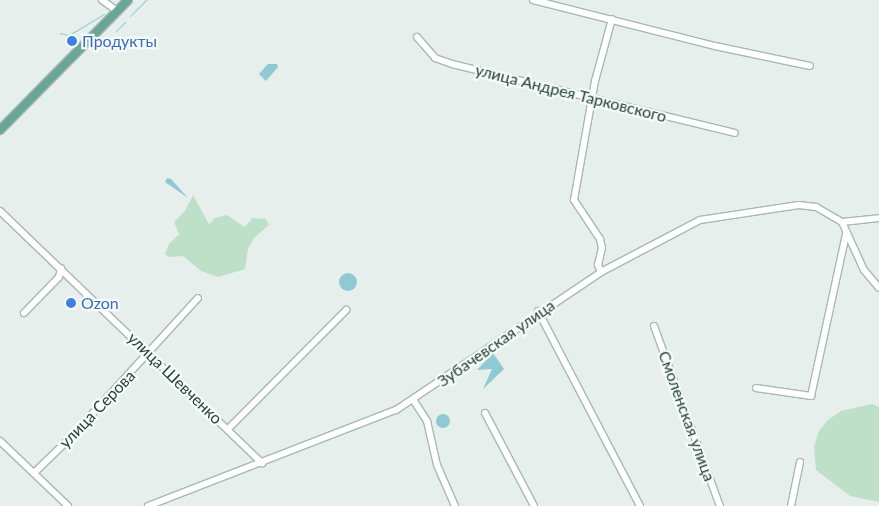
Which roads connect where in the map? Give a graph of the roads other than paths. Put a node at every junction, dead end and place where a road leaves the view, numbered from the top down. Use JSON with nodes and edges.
{"nodes":[{"id":1,"x":102,"y":0,"type":"edge"},
{"id":2,"x":128,"y":0,"type":"edge"},
{"id":3,"x":532,"y":0,"type":"edge"},
{"id":4,"x":117,"y":11,"type":"junction"},
{"id":5,"x":612,"y":19,"type":"junction"},
{"id":6,"x":417,"y":37,"type":"dead end"},
{"id":7,"x":810,"y":66,"type":"dead end"},
{"id":8,"x":593,"y":100,"type":"junction"},
{"id":9,"x":0,"y":130,"type":"edge"},
{"id":10,"x":735,"y":133,"type":"dead end"},
{"id":11,"x":0,"y":211,"type":"edge"},
{"id":12,"x":879,"y":218,"type":"edge"},
{"id":13,"x":842,"y":222,"type":"junction"},
{"id":14,"x":846,"y":234,"type":"junction"},
{"id":15,"x":61,"y":268,"type":"junction"},
{"id":16,"x":601,"y":272,"type":"junction"},
{"id":17,"x":879,"y":288,"type":"edge"},
{"id":18,"x":198,"y":298,"type":"dead end"},
{"id":19,"x":346,"y":310,"type":"dead end"},
{"id":20,"x":538,"y":311,"type":"junction"},
{"id":21,"x":24,"y":313,"type":"dead end"},
{"id":22,"x":654,"y":326,"type":"dead end"},
{"id":23,"x":149,"y":352,"type":"junction"},
{"id":24,"x":756,"y":388,"type":"dead end"},
{"id":25,"x":414,"y":401,"type":"junction"},
{"id":26,"x":485,"y":413,"type":"dead end"},
{"id":27,"x":228,"y":429,"type":"junction"},
{"id":28,"x":0,"y":441,"type":"edge"},
{"id":29,"x":800,"y":462,"type":"dead end"},
{"id":30,"x":262,"y":463,"type":"junction"},
{"id":31,"x":34,"y":473,"type":"junction"},
{"id":32,"x":68,"y":506,"type":"edge"},
{"id":33,"x":148,"y":506,"type":"edge"},
{"id":34,"x":454,"y":506,"type":"edge"},
{"id":35,"x":532,"y":506,"type":"edge"},
{"id":36,"x":640,"y":506,"type":"edge"},
{"id":37,"x":720,"y":506,"type":"edge"},
{"id":38,"x":791,"y":506,"type":"edge"}],
"edges":[{"from":1,"to":4,"type":"street"},
{"from":2,"to":4,"type":"main road"},
{"from":3,"to":5,"type":"street"},
{"from":4,"to":9,"type":"main road"},
{"from":5,"to":7,"type":"street"},
{"from":5,"to":8,"type":"street"},
{"from":6,"to":8,"type":"street","name":"улица Андрея Тарковского"},
{"from":8,"to":10,"type":"street","name":"улица Андрея Тарковского"},
{"from":8,"to":16,"type":"street"},
{"from":11,"to":15,"type":"street","name":"улица Шевченко"},
{"from":12,"to":13,"type":"street"},
{"from":13,"to":14,"type":"street"},
{"from":13,"to":16,"type":"street","name":"Зубачевская улица"},
{"from":14,"to":17,"type":"street"},
{"from":14,"to":24,"type":"street"},
{"from":15,"to":21,"type":"street"},
{"from":15,"to":23,"type":"street","name":"улица Шевченко"},
{"from":16,"to":20,"type":"street","name":"Зубачевская улица"},
{"from":18,"to":23,"type":"street","name":"улица Серова"},
{"from":19,"to":27,"type":"street"},
{"from":20,"to":25,"type":"street","name":"Зубачевская улица"},
{"from":20,"to":36,"type":"street"},
{"from":22,"to":37,"type":"street","name":"Смоленская улица"},
{"from":23,"to":27,"type":"street","name":"улица Шевченко"},
{"from":23,"to":31,"type":"street","name":"улица Серова"},
{"from":25,"to":30,"type":"street","name":"Зубачевская улица"},
{"from":25,"to":34,"type":"street"},
{"from":26,"to":35,"type":"street"},
{"from":27,"to":30,"type":"street","name":"улица Шевченко"},
{"from":28,"to":31,"type":"street"},
{"from":29,"to":38,"type":"street"},
{"from":30,"to":33,"type":"street","name":"Зубачевская улица"},
{"from":31,"to":32,"type":"street"}]}
